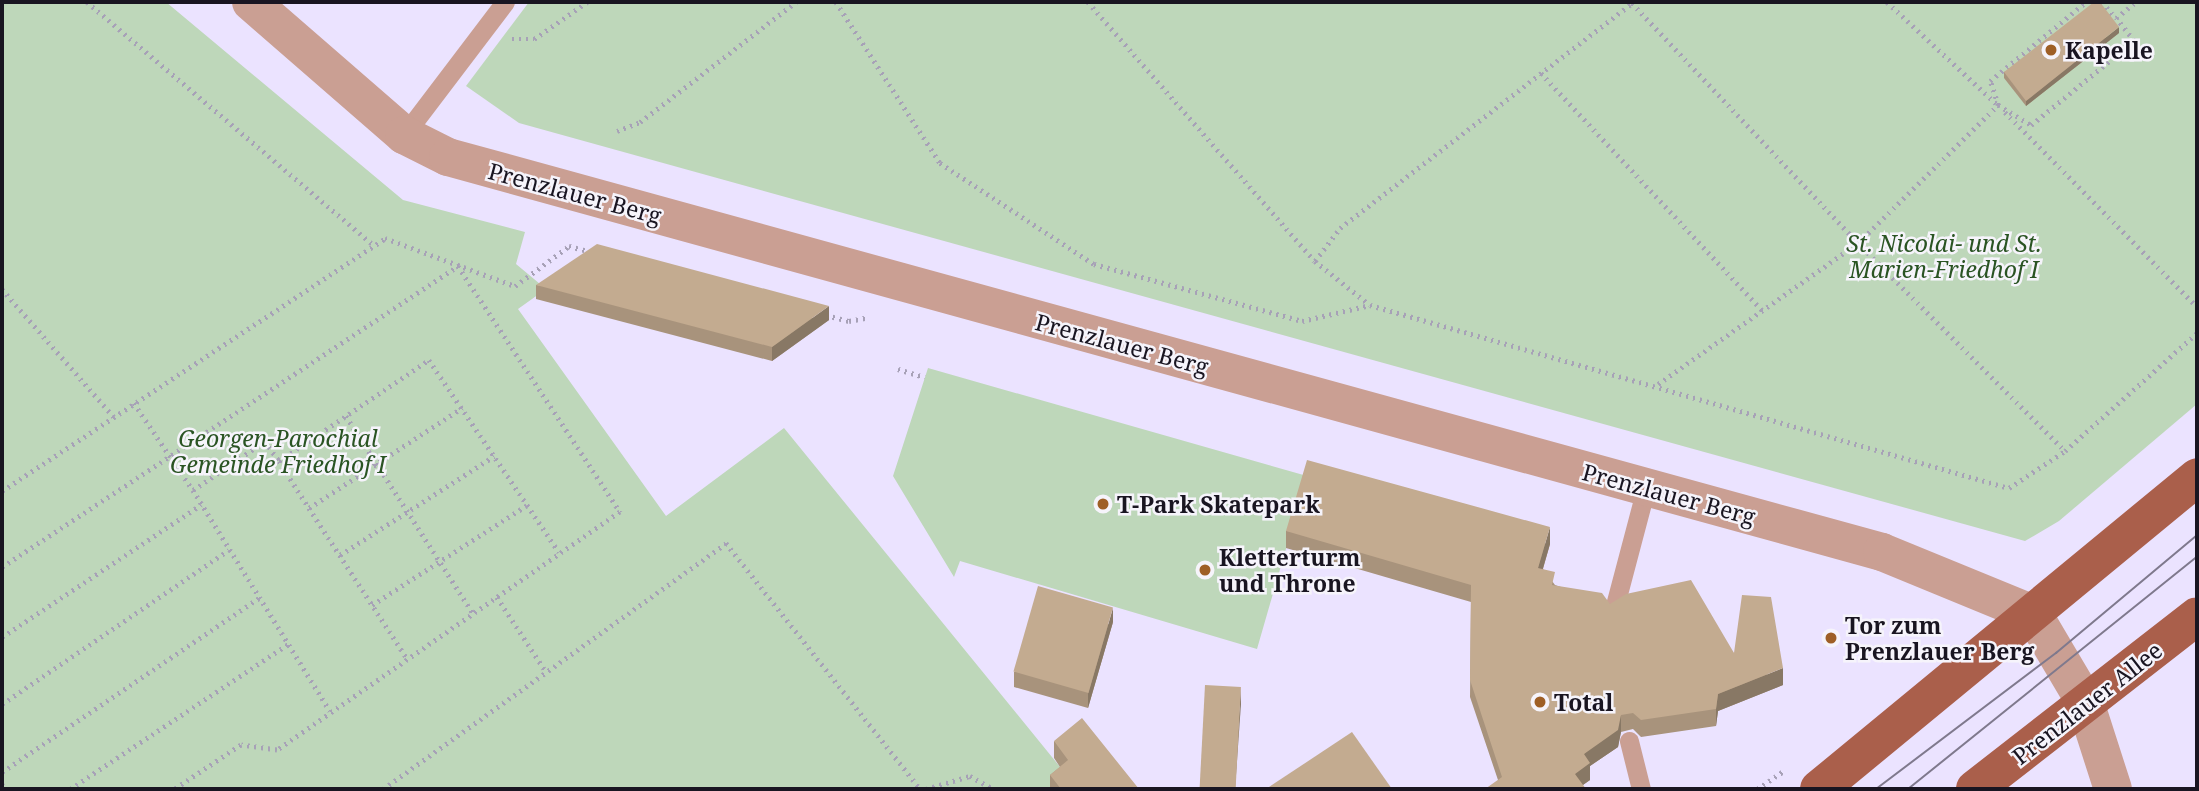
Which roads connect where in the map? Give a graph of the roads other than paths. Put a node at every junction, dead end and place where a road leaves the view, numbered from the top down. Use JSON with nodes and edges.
{"nodes":[{"id":1,"x":251,"y":2,"type":"edge"},
{"id":2,"x":505,"y":2,"type":"edge"},
{"id":3,"x":404,"y":135,"type":"junction"},
{"id":4,"x":2197,"y":477,"type":"edge"},
{"id":5,"x":1646,"y":488,"type":"junction"},
{"id":6,"x":1614,"y":610,"type":"edge"},
{"id":7,"x":2034,"y":614,"type":"junction"},
{"id":8,"x":2197,"y":616,"type":"edge"},
{"id":9,"x":2085,"y":702,"type":"junction"},
{"id":10,"x":1629,"y":741,"type":"edge"},
{"id":11,"x":1641,"y":789,"type":"edge"},
{"id":12,"x":1819,"y":789,"type":"edge"},
{"id":13,"x":1975,"y":789,"type":"edge"},
{"id":14,"x":2113,"y":789,"type":"edge"}],
"edges":[{"from":1,"to":3,"type":"street","name":"Prenzlauer Berg"},
{"from":2,"to":3,"type":"lane"},
{"from":3,"to":5,"type":"street","name":"Prenzlauer Berg"},
{"from":4,"to":7,"type":"main road"},
{"from":5,"to":6,"type":"lane"},
{"from":5,"to":7,"type":"street","name":"Prenzlauer Berg"},
{"from":7,"to":9,"type":"street"},
{"from":7,"to":12,"type":"main road"},
{"from":8,"to":9,"type":"main road","name":"Prenzlauer Allee"},
{"from":9,"to":13,"type":"main road","name":"Prenzlauer Allee"},
{"from":9,"to":14,"type":"street"},
{"from":10,"to":11,"type":"lane"}]}
